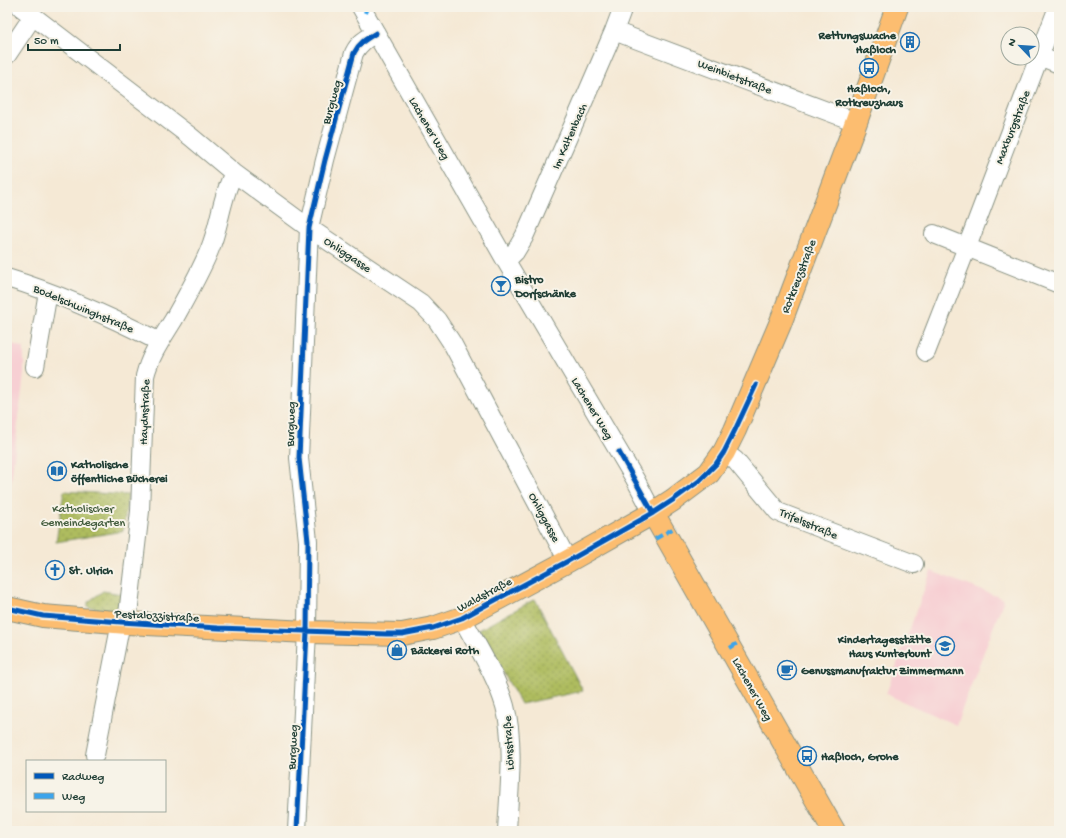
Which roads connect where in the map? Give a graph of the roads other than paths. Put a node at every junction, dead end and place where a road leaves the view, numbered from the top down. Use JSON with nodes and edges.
{"nodes":[{"id":1,"x":623,"y":7,"type":"edge"},
{"id":2,"x":897,"y":7,"type":"edge"},
{"id":3,"x":1058,"y":7,"type":"edge"},
{"id":4,"x":364,"y":9,"type":"edge"},
{"id":5,"x":27,"y":10,"type":"edge"},
{"id":6,"x":614,"y":31,"type":"junction"},
{"id":7,"x":376,"y":33,"type":"junction"},
{"id":8,"x":1040,"y":53,"type":"edge"},
{"id":9,"x":7,"y":55,"type":"edge"},
{"id":10,"x":1040,"y":56,"type":"edge"},
{"id":11,"x":1059,"y":64,"type":"edge"},
{"id":12,"x":1035,"y":66,"type":"edge"},
{"id":13,"x":856,"y":122,"type":"junction"},
{"id":14,"x":234,"y":173,"type":"junction"},
{"id":15,"x":309,"y":228,"type":"junction"},
{"id":16,"x":934,"y":234,"type":"dead end"},
{"id":17,"x":967,"y":247,"type":"junction"},
{"id":18,"x":506,"y":261,"type":"junction"},
{"id":19,"x":7,"y":278,"type":"edge"},
{"id":20,"x":1059,"y":284,"type":"edge"},
{"id":21,"x":48,"y":292,"type":"junction"},
{"id":22,"x":160,"y":342,"type":"junction"},
{"id":23,"x":926,"y":352,"type":"dead end"},
{"id":24,"x":35,"y":367,"type":"dead end"},
{"id":25,"x":724,"y":452,"type":"junction"},
{"id":26,"x":654,"y":513,"type":"junction"},
{"id":27,"x":568,"y":561,"type":"junction"},
{"id":28,"x":914,"y":564,"type":"dead end"},
{"id":29,"x":7,"y":608,"type":"edge"},
{"id":30,"x":462,"y":618,"type":"junction"},
{"id":31,"x":124,"y":623,"type":"junction"},
{"id":32,"x":307,"y":632,"type":"junction"},
{"id":33,"x":95,"y":755,"type":"dead end"},
{"id":34,"x":297,"y":831,"type":"edge"},
{"id":35,"x":507,"y":831,"type":"edge"},
{"id":36,"x":834,"y":831,"type":"edge"}],
"edges":[{"from":1,"to":6,"type":"street","name":"Im Kaltenbach"},
{"from":2,"to":13,"type":"main road","name":"Rotkreuzstraße"},
{"from":3,"to":8,"type":"street","name":"Maxburgstraße"},
{"from":4,"to":7,"type":"street","name":"Lachener Weg"},
{"from":5,"to":9,"type":"street"},
{"from":5,"to":14,"type":"street","name":"Ohliggasse"},
{"from":6,"to":13,"type":"street","name":"Weinbietstraße"},
{"from":6,"to":18,"type":"street","name":"Im Kaltenbach"},
{"from":7,"to":15,"type":"street","name":"Burgweg"},
{"from":7,"to":18,"type":"street","name":"Lachener Weg"},
{"from":10,"to":11,"type":"street"},
{"from":12,"to":17,"type":"street","name":"Maxburgstraße"},
{"from":13,"to":25,"type":"main road","name":"Rotkreuzstraße"},
{"from":14,"to":15,"type":"street","name":"Ohliggasse"},
{"from":14,"to":22,"type":"street","name":"Haydnstraße"},
{"from":15,"to":27,"type":"street","name":"Ohliggasse"},
{"from":15,"to":32,"type":"street","name":"Burgweg"},
{"from":16,"to":17,"type":"street"},
{"from":17,"to":20,"type":"street"},
{"from":17,"to":23,"type":"street","name":"Maxburgstraße"},
{"from":18,"to":26,"type":"street","name":"Lachener Weg"},
{"from":19,"to":21,"type":"street","name":"Bodelschwinghstraße"},
{"from":21,"to":22,"type":"street","name":"Bodelschwinghstraße"},
{"from":21,"to":24,"type":"street"},
{"from":22,"to":31,"type":"street","name":"Haydnstraße"},
{"from":25,"to":26,"type":"main road","name":"Rotkreuzstraße"},
{"from":25,"to":28,"type":"street","name":"Trifelsstraße"},
{"from":26,"to":27,"type":"main road","name":"Waldstraße"},
{"from":26,"to":36,"type":"main road","name":"Lachener Weg"},
{"from":27,"to":30,"type":"main road","name":"Waldstraße"},
{"from":29,"to":31,"type":"main road","name":"Pestalozzistraße"},
{"from":30,"to":32,"type":"main road","name":"Waldstraße"},
{"from":30,"to":35,"type":"street","name":"Lönsstraße"},
{"from":31,"to":32,"type":"main road","name":"Pestalozzistraße"},
{"from":31,"to":33,"type":"street","name":"Haydnstraße"},
{"from":32,"to":34,"type":"street","name":"Burgweg"}]}
